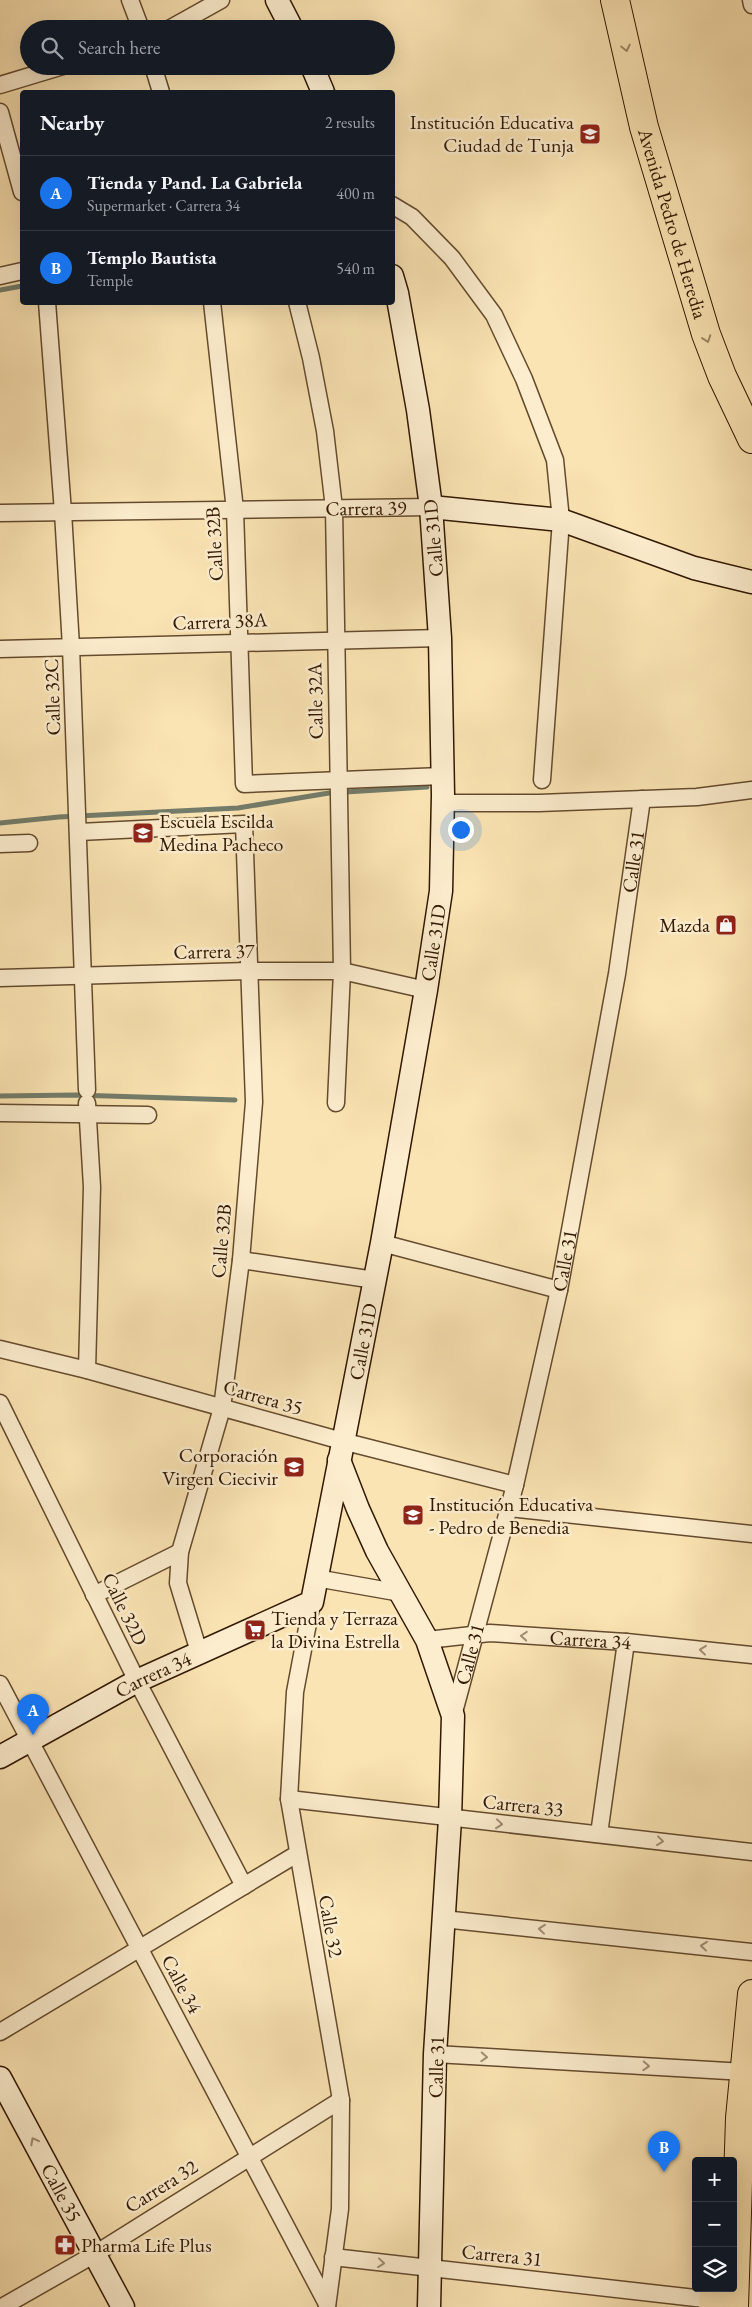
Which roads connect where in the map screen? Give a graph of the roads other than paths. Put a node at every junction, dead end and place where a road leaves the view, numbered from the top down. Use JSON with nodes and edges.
{"nodes":[{"id":1,"x":130,"y":0,"type":"edge"},
{"id":2,"x":222,"y":0,"type":"edge"},
{"id":3,"x":277,"y":0,"type":"edge"},
{"id":4,"x":615,"y":0,"type":"edge"},
{"id":5,"x":751,"y":0,"type":"edge"},
{"id":6,"x":752,"y":5,"type":"edge"},
{"id":7,"x":138,"y":20,"type":"edge"},
{"id":8,"x":185,"y":20,"type":"edge"},
{"id":9,"x":287,"y":20,"type":"edge"},
{"id":10,"x":34,"y":75,"type":"edge"},
{"id":11,"x":155,"y":75,"type":"edge"},
{"id":12,"x":316,"y":75,"type":"edge"},
{"id":13,"x":0,"y":85,"type":"edge"},
{"id":14,"x":159,"y":90,"type":"edge"},
{"id":15,"x":322,"y":90,"type":"edge"},
{"id":16,"x":0,"y":112,"type":"edge"},
{"id":17,"x":20,"y":185,"type":"edge"},
{"id":18,"x":395,"y":207,"type":"edge"},
{"id":19,"x":20,"y":272,"type":"edge"},
{"id":20,"x":0,"y":276,"type":"edge"},
{"id":21,"x":395,"y":291,"type":"edge"},
{"id":22,"x":46,"y":305,"type":"edge"},
{"id":23,"x":212,"y":305,"type":"edge"},
{"id":24,"x":297,"y":305,"type":"edge"},
{"id":25,"x":752,"y":440,"type":"edge"},
{"id":26,"x":431,"y":507,"type":"junction"},
{"id":27,"x":334,"y":508,"type":"junction"},
{"id":28,"x":235,"y":510,"type":"junction"},
{"id":29,"x":63,"y":512,"type":"junction"},
{"id":30,"x":0,"y":513,"type":"edge"},
{"id":31,"x":561,"y":520,"type":"junction"},
{"id":32,"x":752,"y":582,"type":"edge"},
{"id":33,"x":440,"y":638,"type":"junction"},
{"id":34,"x":335,"y":639,"type":"junction"},
{"id":35,"x":240,"y":642,"type":"junction"},
{"id":36,"x":71,"y":647,"type":"junction"},
{"id":37,"x":0,"y":649,"type":"edge"},
{"id":38,"x":442,"y":776,"type":"junction"},
{"id":39,"x":542,"y":780,"type":"dead end"},
{"id":40,"x":338,"y":788,"type":"junction"},
{"id":41,"x":752,"y":790,"type":"edge"},
{"id":42,"x":642,"y":799,"type":"junction"},
{"id":43,"x":442,"y":803,"type":"junction"},
{"id":44,"x":78,"y":829,"type":"junction"},
{"id":45,"x":28,"y":843,"type":"dead end"},
{"id":46,"x":0,"y":844,"type":"edge"},
{"id":47,"x":248,"y":971,"type":"junction"},
{"id":48,"x":342,"y":971,"type":"junction"},
{"id":49,"x":83,"y":976,"type":"junction"},
{"id":50,"x":0,"y":978,"type":"edge"},
{"id":51,"x":426,"y":990,"type":"junction"},
{"id":52,"x":87,"y":1102,"type":"junction"},
{"id":53,"x":336,"y":1103,"type":"dead end"},
{"id":54,"x":0,"y":1113,"type":"edge"},
{"id":55,"x":148,"y":1115,"type":"dead end"},
{"id":56,"x":382,"y":1243,"type":"junction"},
{"id":57,"x":241,"y":1260,"type":"junction"},
{"id":58,"x":375,"y":1280,"type":"junction"},
{"id":59,"x":560,"y":1290,"type":"junction"},
{"id":60,"x":0,"y":1349,"type":"edge"},
{"id":61,"x":87,"y":1370,"type":"junction"},
{"id":62,"x":0,"y":1403,"type":"edge"},
{"id":63,"x":222,"y":1408,"type":"junction"},
{"id":64,"x":341,"y":1450,"type":"junction"},
{"id":65,"x":515,"y":1485,"type":"junction"},
{"id":66,"x":510,"y":1508,"type":"junction"},
{"id":67,"x":752,"y":1534,"type":"edge"},
{"id":68,"x":180,"y":1552,"type":"junction"},
{"id":69,"x":316,"y":1578,"type":"junction"},
{"id":70,"x":401,"y":1593,"type":"junction"},
{"id":71,"x":94,"y":1596,"type":"junction"},
{"id":72,"x":312,"y":1602,"type":"junction"},
{"id":73,"x":476,"y":1634,"type":"junction"},
{"id":74,"x":427,"y":1640,"type":"junction"},
{"id":75,"x":626,"y":1642,"type":"junction"},
{"id":76,"x":199,"y":1652,"type":"junction"},
{"id":77,"x":752,"y":1655,"type":"edge"},
{"id":78,"x":136,"y":1681,"type":"junction"},
{"id":79,"x":0,"y":1684,"type":"edge"},
{"id":80,"x":453,"y":1716,"type":"junction"},
{"id":81,"x":30,"y":1740,"type":"junction"},
{"id":82,"x":0,"y":1757,"type":"edge"},
{"id":83,"x":289,"y":1799,"type":"junction"},
{"id":84,"x":450,"y":1819,"type":"junction"},
{"id":85,"x":600,"y":1834,"type":"junction"},
{"id":86,"x":752,"y":1852,"type":"edge"},
{"id":87,"x":297,"y":1854,"type":"junction"},
{"id":88,"x":244,"y":1886,"type":"junction"},
{"id":89,"x":443,"y":1919,"type":"junction"},
{"id":90,"x":140,"y":1948,"type":"junction"},
{"id":91,"x":752,"y":1952,"type":"edge"},
{"id":92,"x":752,"y":1994,"type":"edge"},
{"id":93,"x":0,"y":2032,"type":"edge"},
{"id":94,"x":436,"y":2054,"type":"junction"},
{"id":95,"x":745,"y":2072,"type":"junction"},
{"id":96,"x":0,"y":2078,"type":"edge"},
{"id":97,"x":341,"y":2100,"type":"junction"},
{"id":98,"x":740,"y":2118,"type":"junction"},
{"id":99,"x":249,"y":2156,"type":"junction"},
{"id":100,"x":732,"y":2157,"type":"edge"},
{"id":101,"x":95,"y":2254,"type":"junction"},
{"id":102,"x":332,"y":2258,"type":"junction"},
{"id":103,"x":430,"y":2268,"type":"junction"},
{"id":104,"x":718,"y":2301,"type":"edge"},
{"id":105,"x":326,"y":2305,"type":"edge"},
{"id":106,"x":2,"y":2307,"type":"edge"},
{"id":107,"x":124,"y":2307,"type":"edge"},
{"id":108,"x":431,"y":2307,"type":"edge"}],
"edges":[{"from":1,"to":7,"type":"street"},
{"from":2,"to":8,"type":"street"},
{"from":3,"to":9,"type":"street"},
{"from":4,"to":25,"type":"highway","name":"Avenida Pedro de Heredia","one_way":true},
{"from":5,"to":6,"type":"street"},
{"from":10,"to":13,"type":"street"},
{"from":11,"to":14,"type":"street"},
{"from":12,"to":15,"type":"street"},
{"from":16,"to":17,"type":"street"},
{"from":18,"to":31,"type":"street"},
{"from":19,"to":20,"type":"street"},
{"from":21,"to":26,"type":"street","name":"Calle 31D"},
{"from":22,"to":29,"type":"street","name":"Calle 32C"},
{"from":23,"to":28,"type":"street","name":"Calle 32B"},
{"from":24,"to":27,"type":"street","name":"Calle 32A"},
{"from":26,"to":27,"type":"street","name":"Carrera 39"},
{"from":26,"to":31,"type":"street","name":"Carrera 39"},
{"from":26,"to":33,"type":"street","name":"Calle 31D"},
{"from":27,"to":28,"type":"street","name":"Carrera 39"},
{"from":27,"to":34,"type":"street","name":"Calle 32A"},
{"from":28,"to":29,"type":"street","name":"Carrera 39"},
{"from":28,"to":35,"type":"street","name":"Calle 32B"},
{"from":29,"to":30,"type":"street","name":"Carrera 39"},
{"from":29,"to":36,"type":"street","name":"Calle 32C"},
{"from":31,"to":32,"type":"street","name":"Carrera 39"},
{"from":31,"to":39,"type":"street"},
{"from":33,"to":34,"type":"street","name":"Carrera 38A"},
{"from":33,"to":38,"type":"street","name":"Calle 31D"},
{"from":34,"to":35,"type":"street","name":"Carrera 38A"},
{"from":34,"to":40,"type":"street","name":"Calle 32A"},
{"from":35,"to":36,"type":"street","name":"Carrera 38A"},
{"from":35,"to":40,"type":"street","name":"Calle 32B"},
{"from":36,"to":37,"type":"street","name":"Carrera 38A"},
{"from":36,"to":44,"type":"street","name":"Calle 32C"},
{"from":38,"to":40,"type":"street"},
{"from":38,"to":43,"type":"street","name":"Calle 31D"},
{"from":40,"to":48,"type":"street","name":"Calle 32A"},
{"from":41,"to":42,"type":"street"},
{"from":42,"to":43,"type":"street"},
{"from":42,"to":59,"type":"street","name":"Calle 31"},
{"from":43,"to":51,"type":"street","name":"Calle 31D"},
{"from":44,"to":47,"type":"street","name":"Calle 32B"},
{"from":44,"to":49,"type":"street","name":"Calle 32C"},
{"from":45,"to":46,"type":"street"},
{"from":47,"to":48,"type":"street","name":"Carrera 37"},
{"from":47,"to":49,"type":"street","name":"Carrera 37"},
{"from":47,"to":57,"type":"street","name":"Calle 32B"},
{"from":48,"to":51,"type":"street","name":"Carrera 37"},
{"from":48,"to":53,"type":"street","name":"Calle 32A"},
{"from":49,"to":50,"type":"street","name":"Carrera 37"},
{"from":49,"to":52,"type":"street","name":"Calle 32C"},
{"from":51,"to":56,"type":"street","name":"Calle 31D"},
{"from":52,"to":54,"type":"street"},
{"from":52,"to":55,"type":"street"},
{"from":52,"to":61,"type":"street","name":"Calle 32C"},
{"from":56,"to":58,"type":"street","name":"Calle 31D"},
{"from":56,"to":59,"type":"street"},
{"from":57,"to":58,"type":"street"},
{"from":57,"to":63,"type":"street","name":"Calle 32B"},
{"from":58,"to":64,"type":"street","name":"Calle 31D"},
{"from":59,"to":65,"type":"street","name":"Calle 31"},
{"from":60,"to":61,"type":"street","name":"Carrera 35"},
{"from":61,"to":63,"type":"street","name":"Carrera 35"},
{"from":62,"to":71,"type":"street","name":"Calle 32D"},
{"from":63,"to":64,"type":"street","name":"Carrera 35"},
{"from":63,"to":68,"type":"street","name":"Calle 32B"},
{"from":64,"to":65,"type":"street","name":"Carrera 35"},
{"from":64,"to":69,"type":"street","name":"Calle 31D"},
{"from":64,"to":70,"type":"street","name":"Calle 31"},
{"from":65,"to":66,"type":"street","name":"Calle 31"},
{"from":66,"to":67,"type":"street"},
{"from":66,"to":73,"type":"street","name":"Calle 31"},
{"from":68,"to":71,"type":"street"},
{"from":68,"to":76,"type":"street","name":"Calle 32B"},
{"from":69,"to":70,"type":"street"},
{"from":69,"to":72,"type":"street","name":"Calle 31D"},
{"from":70,"to":74,"type":"street","name":"Calle 31"},
{"from":71,"to":78,"type":"street","name":"Calle 32D"},
{"from":72,"to":76,"type":"street","name":"Carrera 34"},
{"from":72,"to":83,"type":"street","name":"Calle 32"},
{"from":73,"to":74,"type":"street","name":"Carrera 34"},
{"from":75,"to":73,"type":"street","name":"Carrera 34","one_way":true},
{"from":73,"to":80,"type":"street","name":"Calle 31"},
{"from":74,"to":80,"type":"street","name":"Calle 31"},
{"from":77,"to":75,"type":"street","name":"Carrera 34","one_way":true},
{"from":75,"to":85,"type":"street"},
{"from":76,"to":78,"type":"street","name":"Carrera 34"},
{"from":78,"to":81,"type":"street","name":"Carrera 34"},
{"from":78,"to":88,"type":"street","name":"Calle 32D"},
{"from":79,"to":81,"type":"street","name":"Calle 34"},
{"from":80,"to":84,"type":"street","name":"Calle 31"},
{"from":81,"to":82,"type":"street","name":"Carrera 34"},
{"from":81,"to":90,"type":"street","name":"Calle 34"},
{"from":83,"to":84,"type":"street","name":"Carrera 33"},
{"from":83,"to":87,"type":"street","name":"Calle 32"},
{"from":84,"to":85,"type":"street","name":"Carrera 33","one_way":true},
{"from":84,"to":89,"type":"street","name":"Calle 31"},
{"from":85,"to":86,"type":"street","name":"Carrera 33","one_way":true},
{"from":87,"to":88,"type":"street"},
{"from":87,"to":97,"type":"street","name":"Calle 32"},
{"from":88,"to":90,"type":"street"},
{"from":91,"to":89,"type":"street","one_way":true},
{"from":89,"to":94,"type":"street","name":"Calle 31"},
{"from":90,"to":93,"type":"street"},
{"from":90,"to":99,"type":"street","name":"Calle 34"},
{"from":92,"to":95,"type":"highway"},
{"from":94,"to":95,"type":"street","one_way":true},
{"from":94,"to":103,"type":"street","name":"Calle 31"},
{"from":95,"to":98,"type":"highway"},
{"from":101,"to":96,"type":"street","name":"Calle 35","one_way":true},
{"from":97,"to":99,"type":"street","name":"Carrera 32"},
{"from":97,"to":102,"type":"street","name":"Calle 32"},
{"from":98,"to":100,"type":"highway"},
{"from":98,"to":104,"type":"highway"},
{"from":99,"to":101,"type":"street","name":"Carrera 32"},
{"from":99,"to":105,"type":"street","name":"Calle 34"},
{"from":101,"to":106,"type":"street","name":"Carrera 32"},
{"from":101,"to":107,"type":"street","name":"Calle 35"},
{"from":102,"to":103,"type":"street","name":"Carrera 31","one_way":true},
{"from":102,"to":105,"type":"street"},
{"from":103,"to":104,"type":"street","name":"Carrera 31"},
{"from":103,"to":108,"type":"street","name":"Calle 31"}]}
